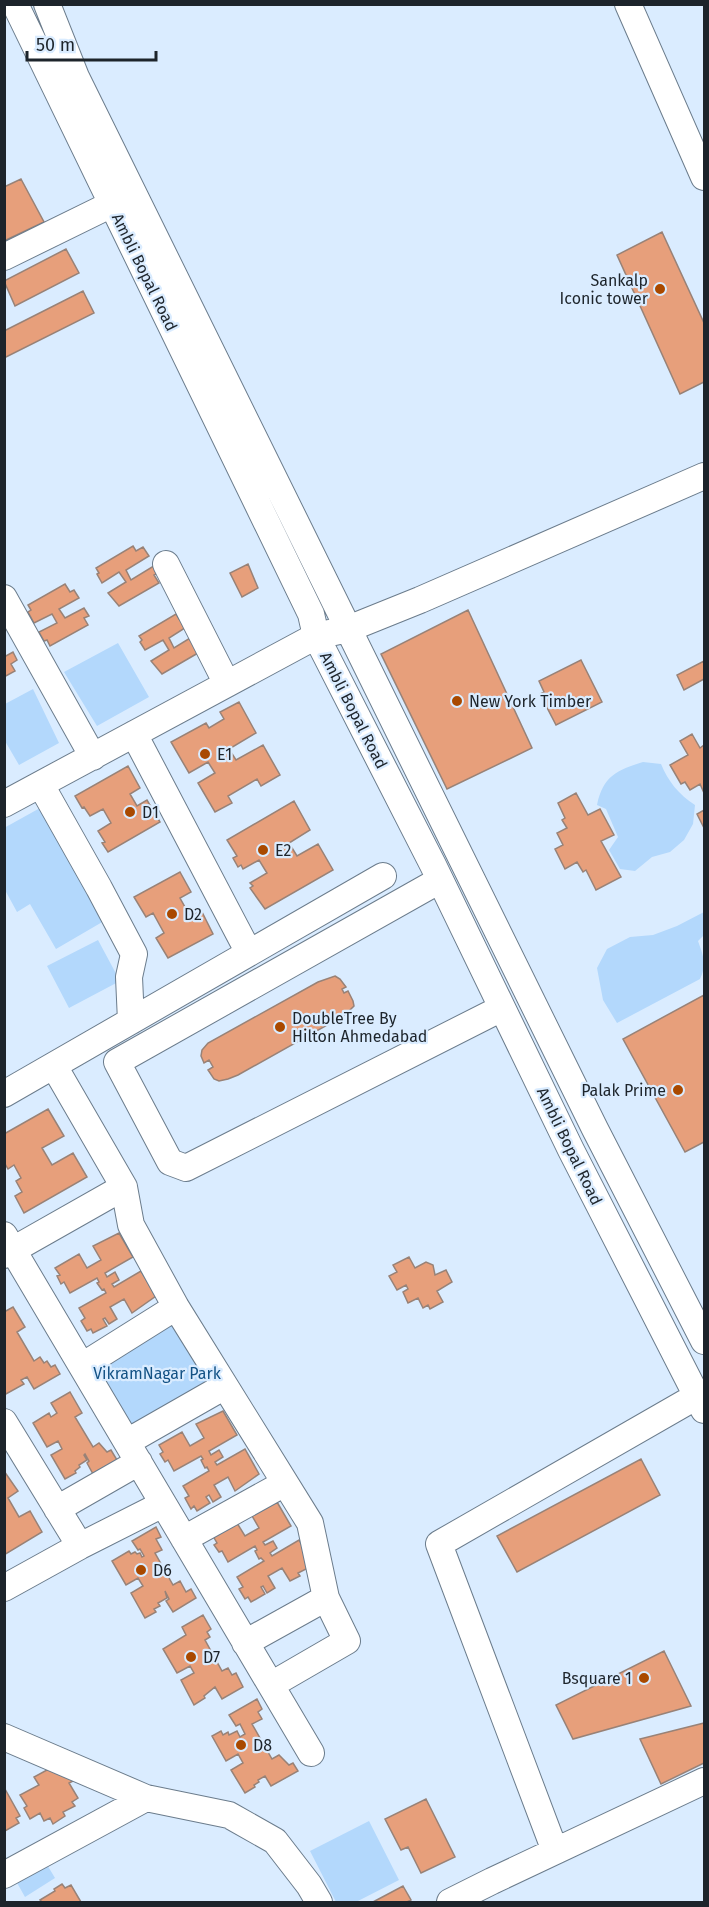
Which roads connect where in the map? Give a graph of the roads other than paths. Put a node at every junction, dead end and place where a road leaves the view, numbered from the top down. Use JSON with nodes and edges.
{"nodes":[{"id":1,"x":15,"y":4,"type":"edge"},
{"id":2,"x":47,"y":4,"type":"edge"},
{"id":3,"x":628,"y":4,"type":"edge"},
{"id":4,"x":705,"y":177,"type":"edge"},
{"id":5,"x":112,"y":204,"type":"junction"},
{"id":6,"x":4,"y":257,"type":"edge"},
{"id":7,"x":705,"y":476,"type":"edge"},
{"id":8,"x":166,"y":564,"type":"dead end"},
{"id":9,"x":4,"y":598,"type":"edge"},
{"id":10,"x":348,"y":629,"type":"junction"},
{"id":11,"x":316,"y":636,"type":"junction"},
{"id":12,"x":227,"y":684,"type":"junction"},
{"id":13,"x":134,"y":734,"type":"junction"},
{"id":14,"x":93,"y":757,"type":"junction"},
{"id":15,"x":40,"y":785,"type":"junction"},
{"id":16,"x":4,"y":804,"type":"edge"},
{"id":17,"x":383,"y":876,"type":"dead end"},
{"id":18,"x":440,"y":880,"type":"junction"},
{"id":19,"x":249,"y":953,"type":"junction"},
{"id":20,"x":502,"y":1008,"type":"junction"},
{"id":21,"x":131,"y":1021,"type":"junction"},
{"id":22,"x":54,"y":1066,"type":"junction"},
{"id":23,"x":4,"y":1094,"type":"edge"},
{"id":24,"x":124,"y":1187,"type":"junction"},
{"id":25,"x":7,"y":1246,"type":"edge"},
{"id":26,"x":176,"y":1307,"type":"junction"},
{"id":27,"x":701,"y":1328,"type":"edge"},
{"id":28,"x":82,"y":1366,"type":"junction"},
{"id":29,"x":225,"y":1386,"type":"junction"},
{"id":30,"x":701,"y":1403,"type":"edge"},
{"id":31,"x":9,"y":1438,"type":"edge"},
{"id":32,"x":133,"y":1452,"type":"junction"},
{"id":33,"x":285,"y":1483,"type":"junction"},
{"id":34,"x":163,"y":1504,"type":"junction"},
{"id":35,"x":57,"y":1509,"type":"junction"},
{"id":36,"x":184,"y":1539,"type":"junction"},
{"id":37,"x":80,"y":1546,"type":"junction"},
{"id":38,"x":4,"y":1588,"type":"edge"},
{"id":39,"x":326,"y":1598,"type":"junction"},
{"id":40,"x":245,"y":1643,"type":"junction"},
{"id":41,"x":271,"y":1685,"type":"junction"},
{"id":42,"x":4,"y":1737,"type":"edge"},
{"id":43,"x":311,"y":1753,"type":"dead end"},
{"id":44,"x":705,"y":1781,"type":"edge"},
{"id":45,"x":146,"y":1798,"type":"junction"},
{"id":46,"x":555,"y":1851,"type":"junction"},
{"id":47,"x":5,"y":1872,"type":"edge"},
{"id":48,"x":319,"y":1902,"type":"edge"},
{"id":49,"x":450,"y":1902,"type":"edge"}],
"edges":[{"from":1,"to":5,"type":"street","name":"Ambli Bopal Road"},
{"from":2,"to":10,"type":"street","name":"Ambli Bopal Road"},
{"from":3,"to":4,"type":"street"},
{"from":5,"to":6,"type":"street"},
{"from":5,"to":11,"type":"street","name":"Ambli Bopal Road"},
{"from":7,"to":10,"type":"street"},
{"from":8,"to":12,"type":"street"},
{"from":9,"to":14,"type":"street"},
{"from":10,"to":11,"type":"street"},
{"from":10,"to":27,"type":"street","name":"Ambli Bopal Road"},
{"from":11,"to":12,"type":"street"},
{"from":11,"to":18,"type":"street","name":"Ambli Bopal Road"},
{"from":12,"to":13,"type":"street"},
{"from":13,"to":14,"type":"street"},
{"from":13,"to":19,"type":"street"},
{"from":14,"to":15,"type":"street"},
{"from":15,"to":16,"type":"street"},
{"from":15,"to":21,"type":"street"},
{"from":17,"to":19,"type":"street"},
{"from":18,"to":20,"type":"street","name":"Ambli Bopal Road"},
{"from":18,"to":20,"type":"street"},
{"from":19,"to":21,"type":"street"},
{"from":20,"to":30,"type":"street","name":"Ambli Bopal Road"},
{"from":21,"to":22,"type":"street"},
{"from":22,"to":23,"type":"street"},
{"from":22,"to":24,"type":"street"},
{"from":24,"to":25,"type":"street"},
{"from":24,"to":26,"type":"street"},
{"from":25,"to":28,"type":"street"},
{"from":26,"to":28,"type":"street"},
{"from":26,"to":29,"type":"street"},
{"from":28,"to":32,"type":"street"},
{"from":29,"to":32,"type":"street"},
{"from":29,"to":33,"type":"street"},
{"from":30,"to":46,"type":"street"},
{"from":31,"to":35,"type":"street"},
{"from":32,"to":34,"type":"street"},
{"from":32,"to":35,"type":"street"},
{"from":33,"to":36,"type":"street"},
{"from":33,"to":39,"type":"street"},
{"from":34,"to":36,"type":"street"},
{"from":34,"to":37,"type":"street"},
{"from":35,"to":37,"type":"street"},
{"from":36,"to":40,"type":"street"},
{"from":37,"to":38,"type":"street"},
{"from":39,"to":40,"type":"street"},
{"from":39,"to":41,"type":"street"},
{"from":40,"to":41,"type":"street"},
{"from":41,"to":43,"type":"street"},
{"from":42,"to":45,"type":"street"},
{"from":44,"to":46,"type":"street"},
{"from":45,"to":47,"type":"street"},
{"from":45,"to":48,"type":"street"},
{"from":46,"to":49,"type":"street"}]}
